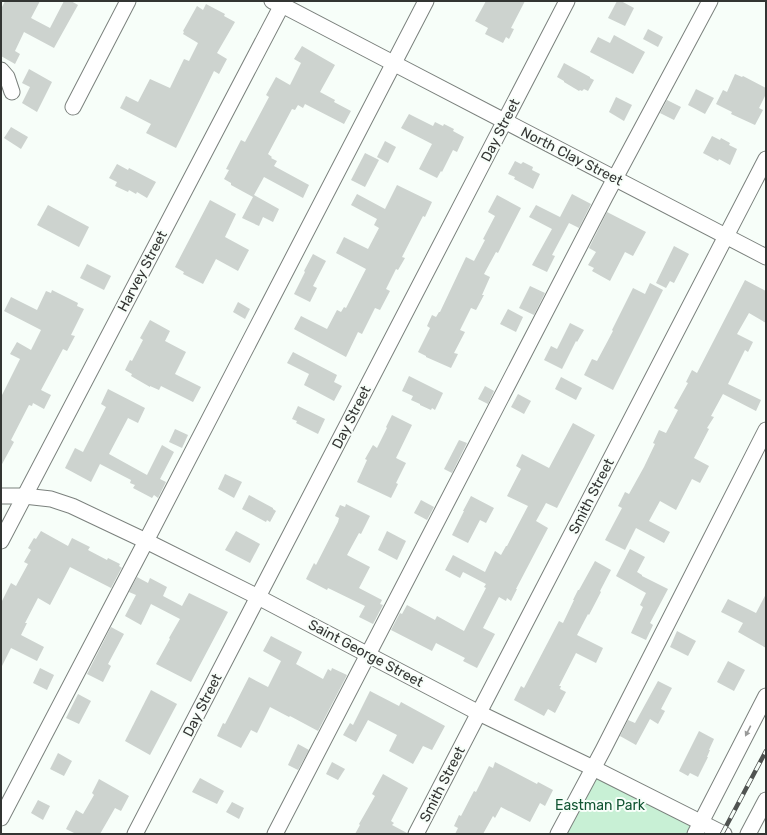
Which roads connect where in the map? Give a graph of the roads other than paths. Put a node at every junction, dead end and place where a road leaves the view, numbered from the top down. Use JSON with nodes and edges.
{"nodes":[{"id":1,"x":128,"y":1,"type":"edge"},
{"id":2,"x":426,"y":1,"type":"edge"},
{"id":3,"x":567,"y":1,"type":"edge"},
{"id":4,"x":710,"y":1,"type":"edge"},
{"id":5,"x":279,"y":2,"type":"edge"},
{"id":6,"x":393,"y":63,"type":"junction"},
{"id":7,"x":1,"y":70,"type":"edge"},
{"id":8,"x":12,"y":92,"type":"dead end"},
{"id":9,"x":72,"y":107,"type":"dead end"},
{"id":10,"x":504,"y":121,"type":"junction"},
{"id":11,"x":766,"y":159,"type":"edge"},
{"id":12,"x":616,"y":178,"type":"junction"},
{"id":13,"x":726,"y":236,"type":"junction"},
{"id":14,"x":766,"y":257,"type":"edge"},
{"id":15,"x":766,"y":430,"type":"edge"},
{"id":16,"x":1,"y":496,"type":"edge"},
{"id":17,"x":24,"y":496,"type":"junction"},
{"id":18,"x":1,"y":541,"type":"edge"},
{"id":19,"x":146,"y":541,"type":"junction"},
{"id":20,"x":258,"y":597,"type":"junction"},
{"id":21,"x":368,"y":655,"type":"junction"},
{"id":22,"x":766,"y":696,"type":"edge"},
{"id":23,"x":479,"y":713,"type":"junction"},
{"id":24,"x":593,"y":768,"type":"junction"},
{"id":25,"x":766,"y":800,"type":"edge"},
{"id":26,"x":1,"y":818,"type":"edge"},
{"id":27,"x":698,"y":828,"type":"edge"},
{"id":28,"x":135,"y":834,"type":"edge"},
{"id":29,"x":275,"y":834,"type":"edge"},
{"id":30,"x":416,"y":834,"type":"edge"},
{"id":31,"x":558,"y":834,"type":"edge"},
{"id":32,"x":724,"y":834,"type":"edge"},
{"id":33,"x":748,"y":834,"type":"edge"}],
"edges":[{"from":1,"to":9,"type":"street"},
{"from":2,"to":6,"type":"street"},
{"from":3,"to":10,"type":"street","name":"Day Street"},
{"from":4,"to":12,"type":"street"},
{"from":5,"to":6,"type":"street","name":"North Clay Street"},
{"from":5,"to":17,"type":"street","name":"Harvey Street"},
{"from":6,"to":10,"type":"street","name":"North Clay Street"},
{"from":6,"to":19,"type":"street"},
{"from":7,"to":8,"type":"street"},
{"from":10,"to":12,"type":"street","name":"North Clay Street"},
{"from":10,"to":20,"type":"street","name":"Day Street"},
{"from":11,"to":13,"type":"street","name":"Smith Street"},
{"from":12,"to":13,"type":"street","name":"North Clay Street"},
{"from":12,"to":21,"type":"street"},
{"from":13,"to":14,"type":"street","name":"North Clay Street"},
{"from":13,"to":23,"type":"street","name":"Smith Street"},
{"from":15,"to":24,"type":"street"},
{"from":16,"to":17,"type":"street","name":"Saint George Street"},
{"from":17,"to":18,"type":"street","name":"Harvey Street"},
{"from":17,"to":19,"type":"street","name":"Saint George Street"},
{"from":19,"to":20,"type":"street","name":"Saint George Street"},
{"from":19,"to":26,"type":"street"},
{"from":20,"to":21,"type":"street","name":"Saint George Street"},
{"from":20,"to":28,"type":"street","name":"Day Street"},
{"from":21,"to":23,"type":"street","name":"Saint George Street"},
{"from":21,"to":29,"type":"street"},
{"from":22,"to":27,"type":"street","one_way":true},
{"from":23,"to":24,"type":"street","name":"Saint George Street"},
{"from":23,"to":30,"type":"street","name":"Smith Street"},
{"from":24,"to":27,"type":"street","name":"Saint George Street"},
{"from":24,"to":31,"type":"street"},
{"from":25,"to":33,"type":"street"},
{"from":27,"to":32,"type":"street","name":"Saint George Street"}]}
